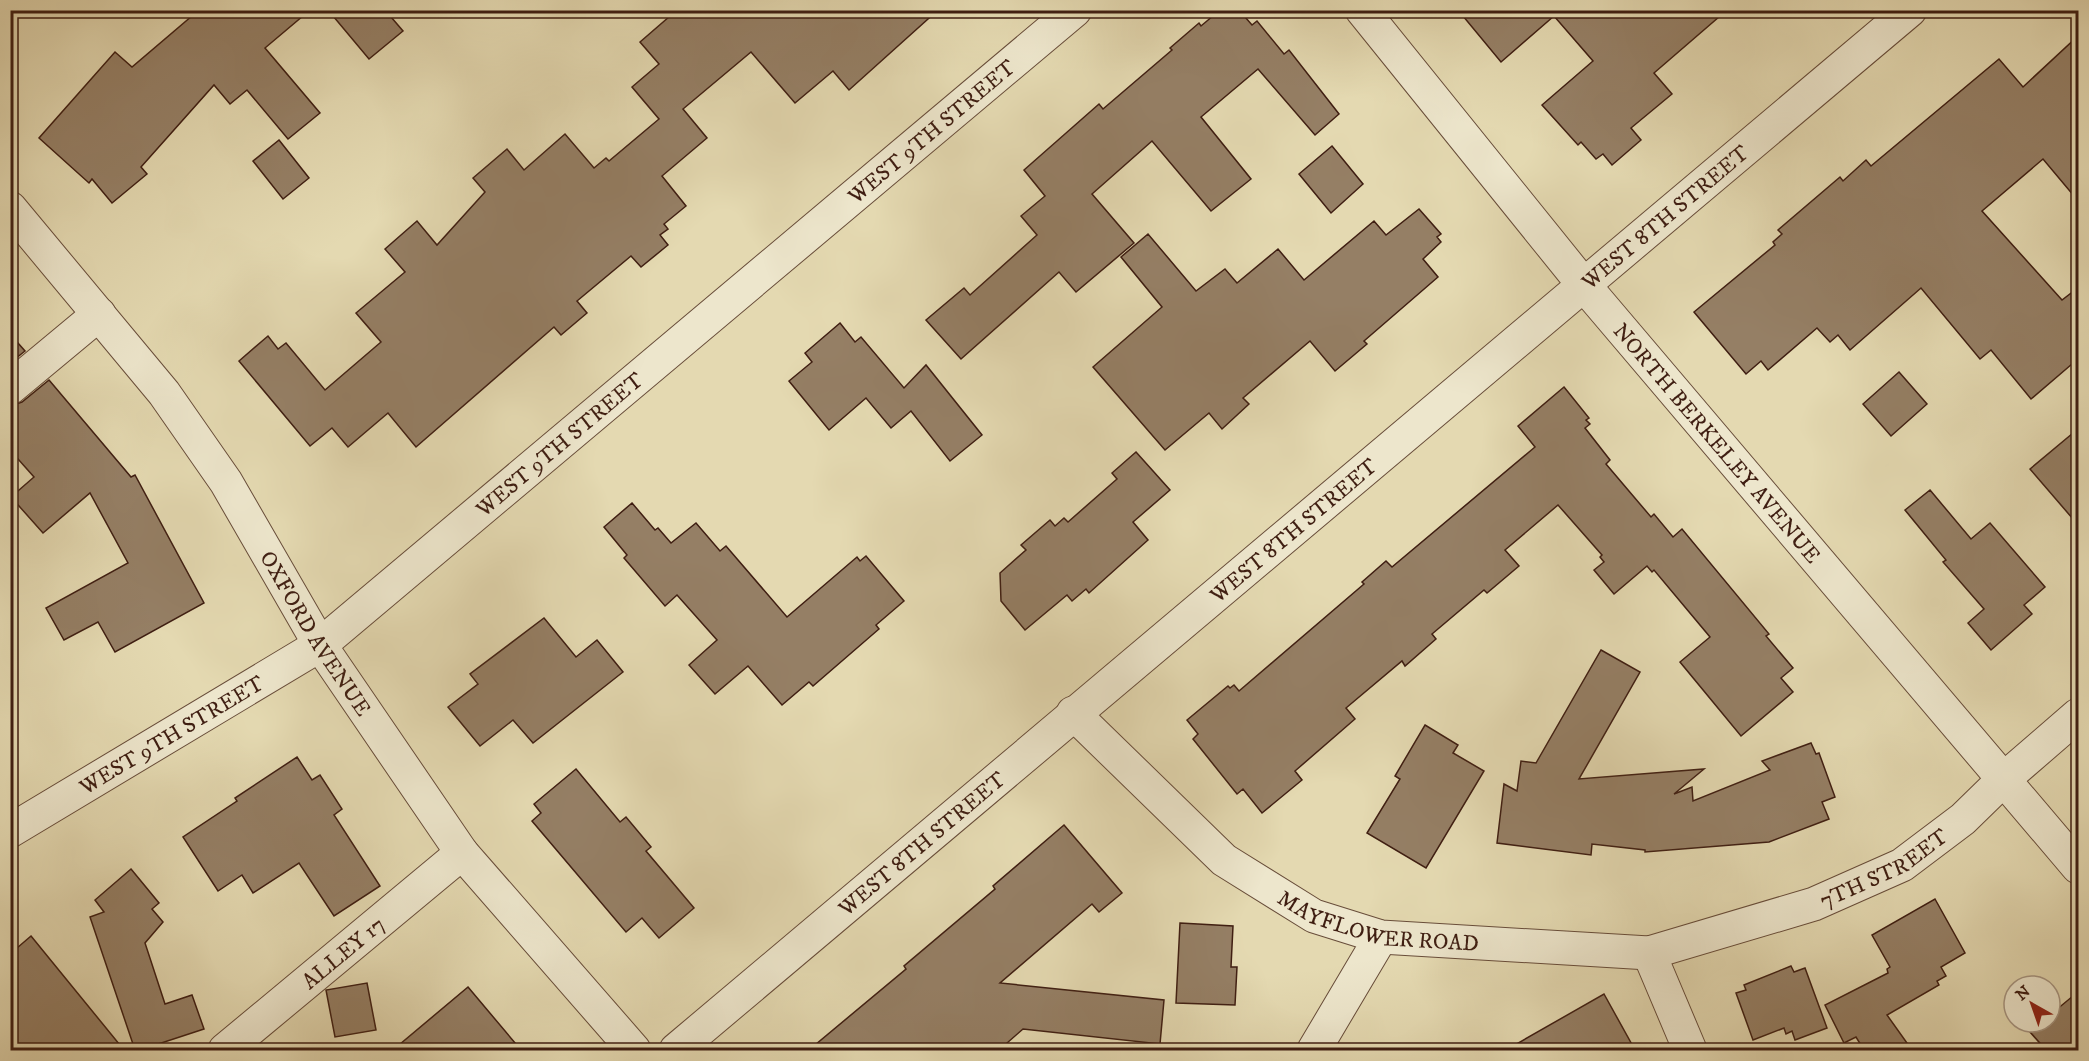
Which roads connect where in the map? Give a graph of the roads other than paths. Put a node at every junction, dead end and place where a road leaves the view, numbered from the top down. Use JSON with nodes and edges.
{"nodes":[{"id":1,"x":1075,"y":10,"type":"edge"},
{"id":2,"x":1362,"y":10,"type":"edge"},
{"id":3,"x":1910,"y":10,"type":"edge"},
{"id":4,"x":10,"y":208,"type":"edge"},
{"id":5,"x":1583,"y":284,"type":"junction"},
{"id":6,"x":99,"y":314,"type":"junction"},
{"id":7,"x":10,"y":388,"type":"edge"},
{"id":8,"x":320,"y":645,"type":"junction"},
{"id":9,"x":1073,"y":713,"type":"junction"},
{"id":10,"x":2079,"y":715,"type":"edge"},
{"id":11,"x":2004,"y":779,"type":"junction"},
{"id":12,"x":10,"y":831,"type":"edge"},
{"id":13,"x":462,"y":853,"type":"junction"},
{"id":14,"x":2079,"y":867,"type":"edge"},
{"id":15,"x":1381,"y":937,"type":"junction"},
{"id":16,"x":1650,"y":953,"type":"junction"},
{"id":17,"x":225,"y":1050,"type":"edge"},
{"id":18,"x":634,"y":1050,"type":"edge"},
{"id":19,"x":676,"y":1050,"type":"edge"},
{"id":20,"x":1314,"y":1050,"type":"edge"},
{"id":21,"x":1690,"y":1050,"type":"edge"}],
"edges":[{"from":1,"to":8,"type":"street","name":"WEST 9TH STREET"},
{"from":2,"to":5,"type":"street","name":"NORTH BERKELEY AVENUE"},
{"from":3,"to":5,"type":"street","name":"WEST 8TH STREET"},
{"from":4,"to":6,"type":"street","name":"OXFORD AVENUE"},
{"from":5,"to":9,"type":"street","name":"WEST 8TH STREET"},
{"from":5,"to":11,"type":"street","name":"NORTH BERKELEY AVENUE"},
{"from":6,"to":7,"type":"street"},
{"from":6,"to":8,"type":"street","name":"OXFORD AVENUE"},
{"from":8,"to":12,"type":"street","name":"WEST 9TH STREET"},
{"from":8,"to":13,"type":"street","name":"OXFORD AVENUE"},
{"from":9,"to":15,"type":"street","name":"MAYFLOWER ROAD"},
{"from":9,"to":19,"type":"street","name":"WEST 8TH STREET"},
{"from":10,"to":11,"type":"street","name":"7TH STREET"},
{"from":11,"to":14,"type":"street","name":"NORTH BERKELEY AVENUE"},
{"from":11,"to":16,"type":"street","name":"7TH STREET"},
{"from":13,"to":17,"type":"street","name":"ALLEY 17"},
{"from":13,"to":18,"type":"street","name":"OXFORD AVENUE"},
{"from":15,"to":16,"type":"street","name":"MAYFLOWER ROAD"},
{"from":15,"to":20,"type":"street"},
{"from":16,"to":21,"type":"street"}]}
